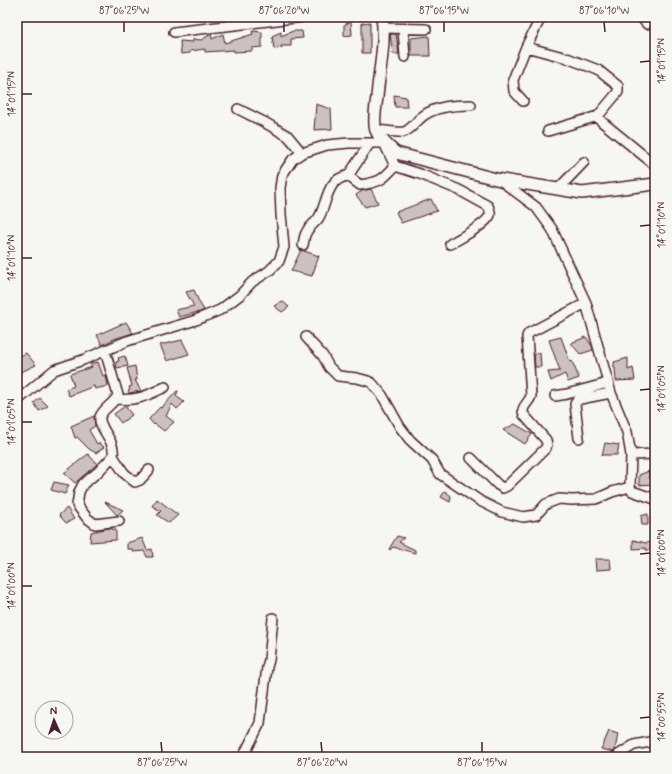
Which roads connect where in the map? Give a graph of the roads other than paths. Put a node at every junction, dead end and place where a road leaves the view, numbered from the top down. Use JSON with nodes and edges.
{"nodes":[{"id":1,"x":303,"y":17,"type":"edge"},
{"id":2,"x":541,"y":17,"type":"edge"},
{"id":3,"x":383,"y":22,"type":"edge"},
{"id":4,"x":403,"y":29,"type":"junction"},
{"id":5,"x":426,"y":30,"type":"dead end"},
{"id":6,"x":174,"y":32,"type":"dead end"},
{"id":7,"x":526,"y":47,"type":"junction"},
{"id":8,"x":405,"y":57,"type":"dead end"},
{"id":9,"x":523,"y":101,"type":"dead end"},
{"id":10,"x":471,"y":105,"type":"dead end"},
{"id":11,"x":238,"y":109,"type":"dead end"},
{"id":12,"x":598,"y":116,"type":"junction"},
{"id":13,"x":375,"y":130,"type":"junction"},
{"id":14,"x":548,"y":131,"type":"dead end"},
{"id":15,"x":370,"y":143,"type":"junction"},
{"id":16,"x":384,"y":143,"type":"junction"},
{"id":17,"x":302,"y":153,"type":"junction"},
{"id":18,"x":584,"y":162,"type":"dead end"},
{"id":19,"x":655,"y":165,"type":"edge"},
{"id":20,"x":395,"y":166,"type":"junction"},
{"id":21,"x":348,"y":176,"type":"junction"},
{"id":22,"x":499,"y":179,"type":"junction"},
{"id":23,"x":655,"y":184,"type":"edge"},
{"id":24,"x":558,"y":189,"type":"junction"},
{"id":25,"x":450,"y":244,"type":"dead end"},
{"id":26,"x":303,"y":245,"type":"dead end"},
{"id":27,"x":586,"y":303,"type":"junction"},
{"id":28,"x":306,"y":337,"type":"dead end"},
{"id":29,"x":105,"y":351,"type":"junction"},
{"id":30,"x":608,"y":383,"type":"junction"},
{"id":31,"x":165,"y":387,"type":"dead end"},
{"id":32,"x":611,"y":393,"type":"junction"},
{"id":33,"x":555,"y":396,"type":"dead end"},
{"id":34,"x":116,"y":400,"type":"junction"},
{"id":35,"x":17,"y":401,"type":"edge"},
{"id":36,"x":579,"y":438,"type":"dead end"},
{"id":37,"x":655,"y":454,"type":"edge"},
{"id":38,"x":631,"y":455,"type":"junction"},
{"id":39,"x":113,"y":456,"type":"junction"},
{"id":40,"x":471,"y":458,"type":"dead end"},
{"id":41,"x":149,"y":470,"type":"dead end"},
{"id":42,"x":630,"y":487,"type":"junction"},
{"id":43,"x":655,"y":499,"type":"edge"},
{"id":44,"x":119,"y":521,"type":"dead end"},
{"id":45,"x":273,"y":618,"type":"dead end"},
{"id":46,"x":655,"y":741,"type":"edge"},
{"id":47,"x":243,"y":757,"type":"edge"},
{"id":48,"x":617,"y":757,"type":"edge"}],
"edges":[{"from":1,"to":6,"type":"street"},
{"from":2,"to":7,"type":"street"},
{"from":3,"to":4,"type":"street"},
{"from":3,"to":13,"type":"main road"},
{"from":4,"to":5,"type":"street"},
{"from":4,"to":8,"type":"street"},
{"from":7,"to":9,"type":"street"},
{"from":7,"to":12,"type":"street"},
{"from":10,"to":13,"type":"street"},
{"from":11,"to":17,"type":"street"},
{"from":12,"to":14,"type":"street"},
{"from":12,"to":19,"type":"street"},
{"from":13,"to":16,"type":"main road"},
{"from":15,"to":16,"type":"street"},
{"from":15,"to":17,"type":"street"},
{"from":15,"to":21,"type":"street"},
{"from":16,"to":20,"type":"street"},
{"from":16,"to":22,"type":"main road"},
{"from":17,"to":29,"type":"street"},
{"from":18,"to":24,"type":"street"},
{"from":20,"to":21,"type":"street"},
{"from":20,"to":25,"type":"street"},
{"from":21,"to":26,"type":"street"},
{"from":22,"to":24,"type":"main road"},
{"from":22,"to":27,"type":"street"},
{"from":23,"to":24,"type":"main road"},
{"from":27,"to":30,"type":"street"},
{"from":27,"to":40,"type":"street"},
{"from":28,"to":42,"type":"street"},
{"from":29,"to":34,"type":"street"},
{"from":29,"to":35,"type":"street"},
{"from":30,"to":32,"type":"street"},
{"from":30,"to":33,"type":"street"},
{"from":31,"to":34,"type":"street"},
{"from":32,"to":36,"type":"street"},
{"from":32,"to":38,"type":"street"},
{"from":34,"to":39,"type":"street"},
{"from":37,"to":38,"type":"street"},
{"from":38,"to":42,"type":"street"},
{"from":39,"to":41,"type":"street"},
{"from":39,"to":44,"type":"street"},
{"from":42,"to":43,"type":"street"},
{"from":45,"to":47,"type":"street"},
{"from":46,"to":48,"type":"street"}]}
